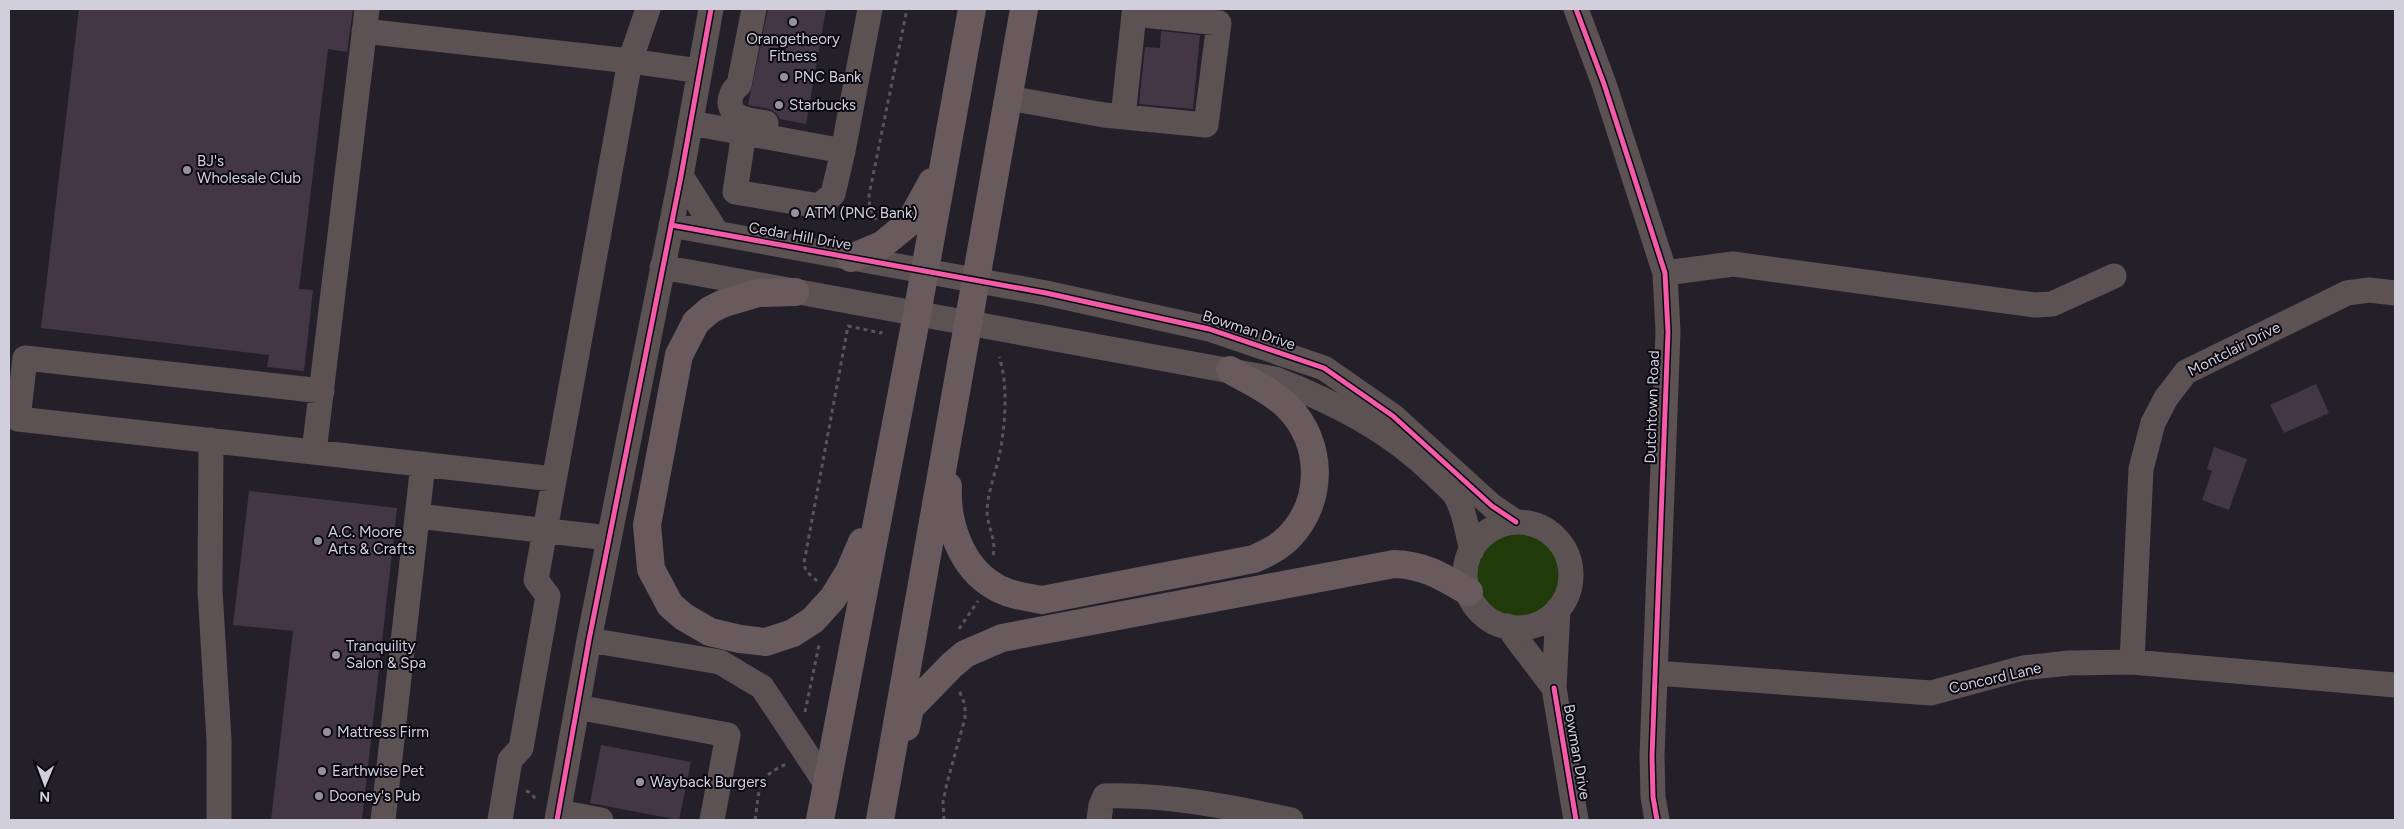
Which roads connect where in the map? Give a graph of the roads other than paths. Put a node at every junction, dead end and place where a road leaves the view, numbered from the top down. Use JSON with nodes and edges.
{"nodes":[{"id":1,"x":648,"y":9,"type":"edge"},
{"id":2,"x":711,"y":9,"type":"edge"},
{"id":3,"x":754,"y":9,"type":"edge"},
{"id":4,"x":870,"y":9,"type":"edge"},
{"id":5,"x":972,"y":9,"type":"edge"},
{"id":6,"x":1024,"y":9,"type":"edge"},
{"id":7,"x":1576,"y":9,"type":"edge"},
{"id":8,"x":365,"y":20,"type":"edge"},
{"id":9,"x":630,"y":61,"type":"junction"},
{"id":10,"x":700,"y":71,"type":"junction"},
{"id":11,"x":1008,"y":98,"type":"junction"},
{"id":12,"x":730,"y":100,"type":"junction"},
{"id":13,"x":1123,"y":117,"type":"junction"},
{"id":14,"x":690,"y":122,"type":"junction"},
{"id":15,"x":734,"y":131,"type":"junction"},
{"id":16,"x":844,"y":144,"type":"junction"},
{"id":17,"x":943,"y":163,"type":"junction"},
{"id":18,"x":681,"y":176,"type":"junction"},
{"id":19,"x":671,"y":224,"type":"junction"},
{"id":20,"x":718,"y":233,"type":"junction"},
{"id":21,"x":851,"y":258,"type":"junction"},
{"id":22,"x":662,"y":267,"type":"junction"},
{"id":23,"x":924,"y":271,"type":"junction"},
{"id":24,"x":1665,"y":273,"type":"junction"},
{"id":25,"x":2114,"y":276,"type":"dead end"},
{"id":26,"x":977,"y":281,"type":"junction"},
{"id":27,"x":795,"y":292,"type":"junction"},
{"id":28,"x":2395,"y":293,"type":"edge"},
{"id":29,"x":917,"y":314,"type":"junction"},
{"id":30,"x":968,"y":323,"type":"junction"},
{"id":31,"x":1230,"y":370,"type":"junction"},
{"id":32,"x":322,"y":391,"type":"junction"},
{"id":33,"x":953,"y":407,"type":"junction"},
{"id":34,"x":211,"y":440,"type":"junction"},
{"id":35,"x":314,"y":452,"type":"junction"},
{"id":36,"x":423,"y":464,"type":"junction"},
{"id":37,"x":554,"y":479,"type":"junction"},
{"id":38,"x":882,"y":494,"type":"junction"},
{"id":39,"x":417,"y":516,"type":"junction"},
{"id":40,"x":1516,"y":522,"type":"junction"},
{"id":41,"x":545,"y":531,"type":"junction"},
{"id":42,"x":608,"y":538,"type":"junction"},
{"id":43,"x":1472,"y":550,"type":"junction"},
{"id":44,"x":1469,"y":592,"type":"junction"},
{"id":45,"x":1558,"y":609,"type":"junction"},
{"id":46,"x":1507,"y":626,"type":"junction"},
{"id":47,"x":589,"y":640,"type":"junction"},
{"id":48,"x":2132,"y":662,"type":"junction"},
{"id":49,"x":1655,"y":673,"type":"junction"},
{"id":50,"x":2395,"y":686,"type":"edge"},
{"id":51,"x":1554,"y":688,"type":"junction"},
{"id":52,"x":578,"y":707,"type":"junction"},
{"id":53,"x":888,"y":780,"type":"junction"},
{"id":54,"x":826,"y":785,"type":"junction"},
{"id":55,"x":552,"y":813,"type":"edge"},
{"id":56,"x":219,"y":820,"type":"edge"},
{"id":57,"x":382,"y":820,"type":"edge"},
{"id":58,"x":500,"y":820,"type":"edge"},
{"id":59,"x":601,"y":820,"type":"edge"},
{"id":60,"x":712,"y":820,"type":"edge"},
{"id":61,"x":820,"y":820,"type":"edge"},
{"id":62,"x":880,"y":820,"type":"edge"},
{"id":63,"x":1099,"y":820,"type":"edge"},
{"id":64,"x":1291,"y":820,"type":"edge"},
{"id":65,"x":1576,"y":820,"type":"edge"},
{"id":66,"x":1657,"y":820,"type":"edge"}],
"edges":[{"from":1,"to":9,"type":"street"},
{"from":2,"to":10,"type":"street"},
{"from":3,"to":12,"type":"street"},
{"from":4,"to":16,"type":"street"},
{"from":5,"to":17,"type":"highway"},
{"from":6,"to":11,"type":"highway"},
{"from":7,"to":24,"type":"street","name":"Dutchtown Road"},
{"from":8,"to":9,"type":"street"},
{"from":8,"to":32,"type":"street"},
{"from":9,"to":10,"type":"street"},
{"from":9,"to":37,"type":"street"},
{"from":10,"to":14,"type":"street"},
{"from":11,"to":13,"type":"street"},
{"from":11,"to":26,"type":"highway"},
{"from":12,"to":15,"type":"street"},
{"from":12,"to":16,"type":"street"},
{"from":13,"to":13,"type":"street"},
{"from":14,"to":15,"type":"street"},
{"from":14,"to":18,"type":"street"},
{"from":15,"to":16,"type":"street"},
{"from":15,"to":16,"type":"street"},
{"from":17,"to":21,"type":"highway"},
{"from":17,"to":23,"type":"highway"},
{"from":18,"to":19,"type":"street"},
{"from":18,"to":20,"type":"street"},
{"from":19,"to":20,"type":"street","name":"Cedar Hill Drive"},
{"from":19,"to":22,"type":"street"},
{"from":20,"to":21,"type":"street","name":"Cedar Hill Drive"},
{"from":21,"to":23,"type":"street","name":"Cedar Hill Drive"},
{"from":22,"to":27,"type":"street"},
{"from":22,"to":42,"type":"street"},
{"from":23,"to":26,"type":"street","name":"Bowman Drive"},
{"from":23,"to":29,"type":"highway"},
{"from":24,"to":25,"type":"street"},
{"from":24,"to":49,"type":"street","name":"Dutchtown Road"},
{"from":26,"to":30,"type":"highway"},
{"from":26,"to":40,"type":"street","name":"Bowman Drive"},
{"from":27,"to":29,"type":"street"},
{"from":27,"to":38,"type":"highway"},
{"from":28,"to":48,"type":"street","name":"Montclair Drive"},
{"from":29,"to":30,"type":"street"},
{"from":29,"to":38,"type":"highway"},
{"from":30,"to":31,"type":"street"},
{"from":30,"to":33,"type":"highway"},
{"from":31,"to":33,"type":"highway"},
{"from":31,"to":43,"type":"street"},
{"from":32,"to":34,"type":"street"},
{"from":32,"to":35,"type":"street"},
{"from":33,"to":53,"type":"highway"},
{"from":34,"to":35,"type":"street"},
{"from":34,"to":56,"type":"street"},
{"from":35,"to":36,"type":"street"},
{"from":36,"to":37,"type":"street"},
{"from":36,"to":39,"type":"street"},
{"from":37,"to":41,"type":"street"},
{"from":38,"to":54,"type":"highway"},
{"from":39,"to":41,"type":"street"},
{"from":39,"to":57,"type":"street"},
{"from":40,"to":43,"type":"street"},
{"from":40,"to":45,"type":"street"},
{"from":41,"to":42,"type":"street"},
{"from":41,"to":58,"type":"street"},
{"from":42,"to":47,"type":"street"},
{"from":43,"to":44,"type":"street"},
{"from":44,"to":46,"type":"street"},
{"from":44,"to":53,"type":"highway"},
{"from":45,"to":46,"type":"street"},
{"from":45,"to":51,"type":"street","name":"Bowman Drive"},
{"from":46,"to":51,"type":"street","name":"Bowman Drive"},
{"from":47,"to":52,"type":"street"},
{"from":47,"to":54,"type":"street"},
{"from":48,"to":49,"type":"street","name":"Concord Lane"},
{"from":48,"to":50,"type":"street","name":"Concord Lane"},
{"from":49,"to":66,"type":"street","name":"Dutchtown Road"},
{"from":51,"to":65,"type":"street","name":"Bowman Drive"},
{"from":52,"to":55,"type":"street"},
{"from":52,"to":60,"type":"street"},
{"from":53,"to":62,"type":"highway"},
{"from":54,"to":61,"type":"highway"},
{"from":55,"to":59,"type":"street"},
{"from":63,"to":64,"type":"street"}]}
